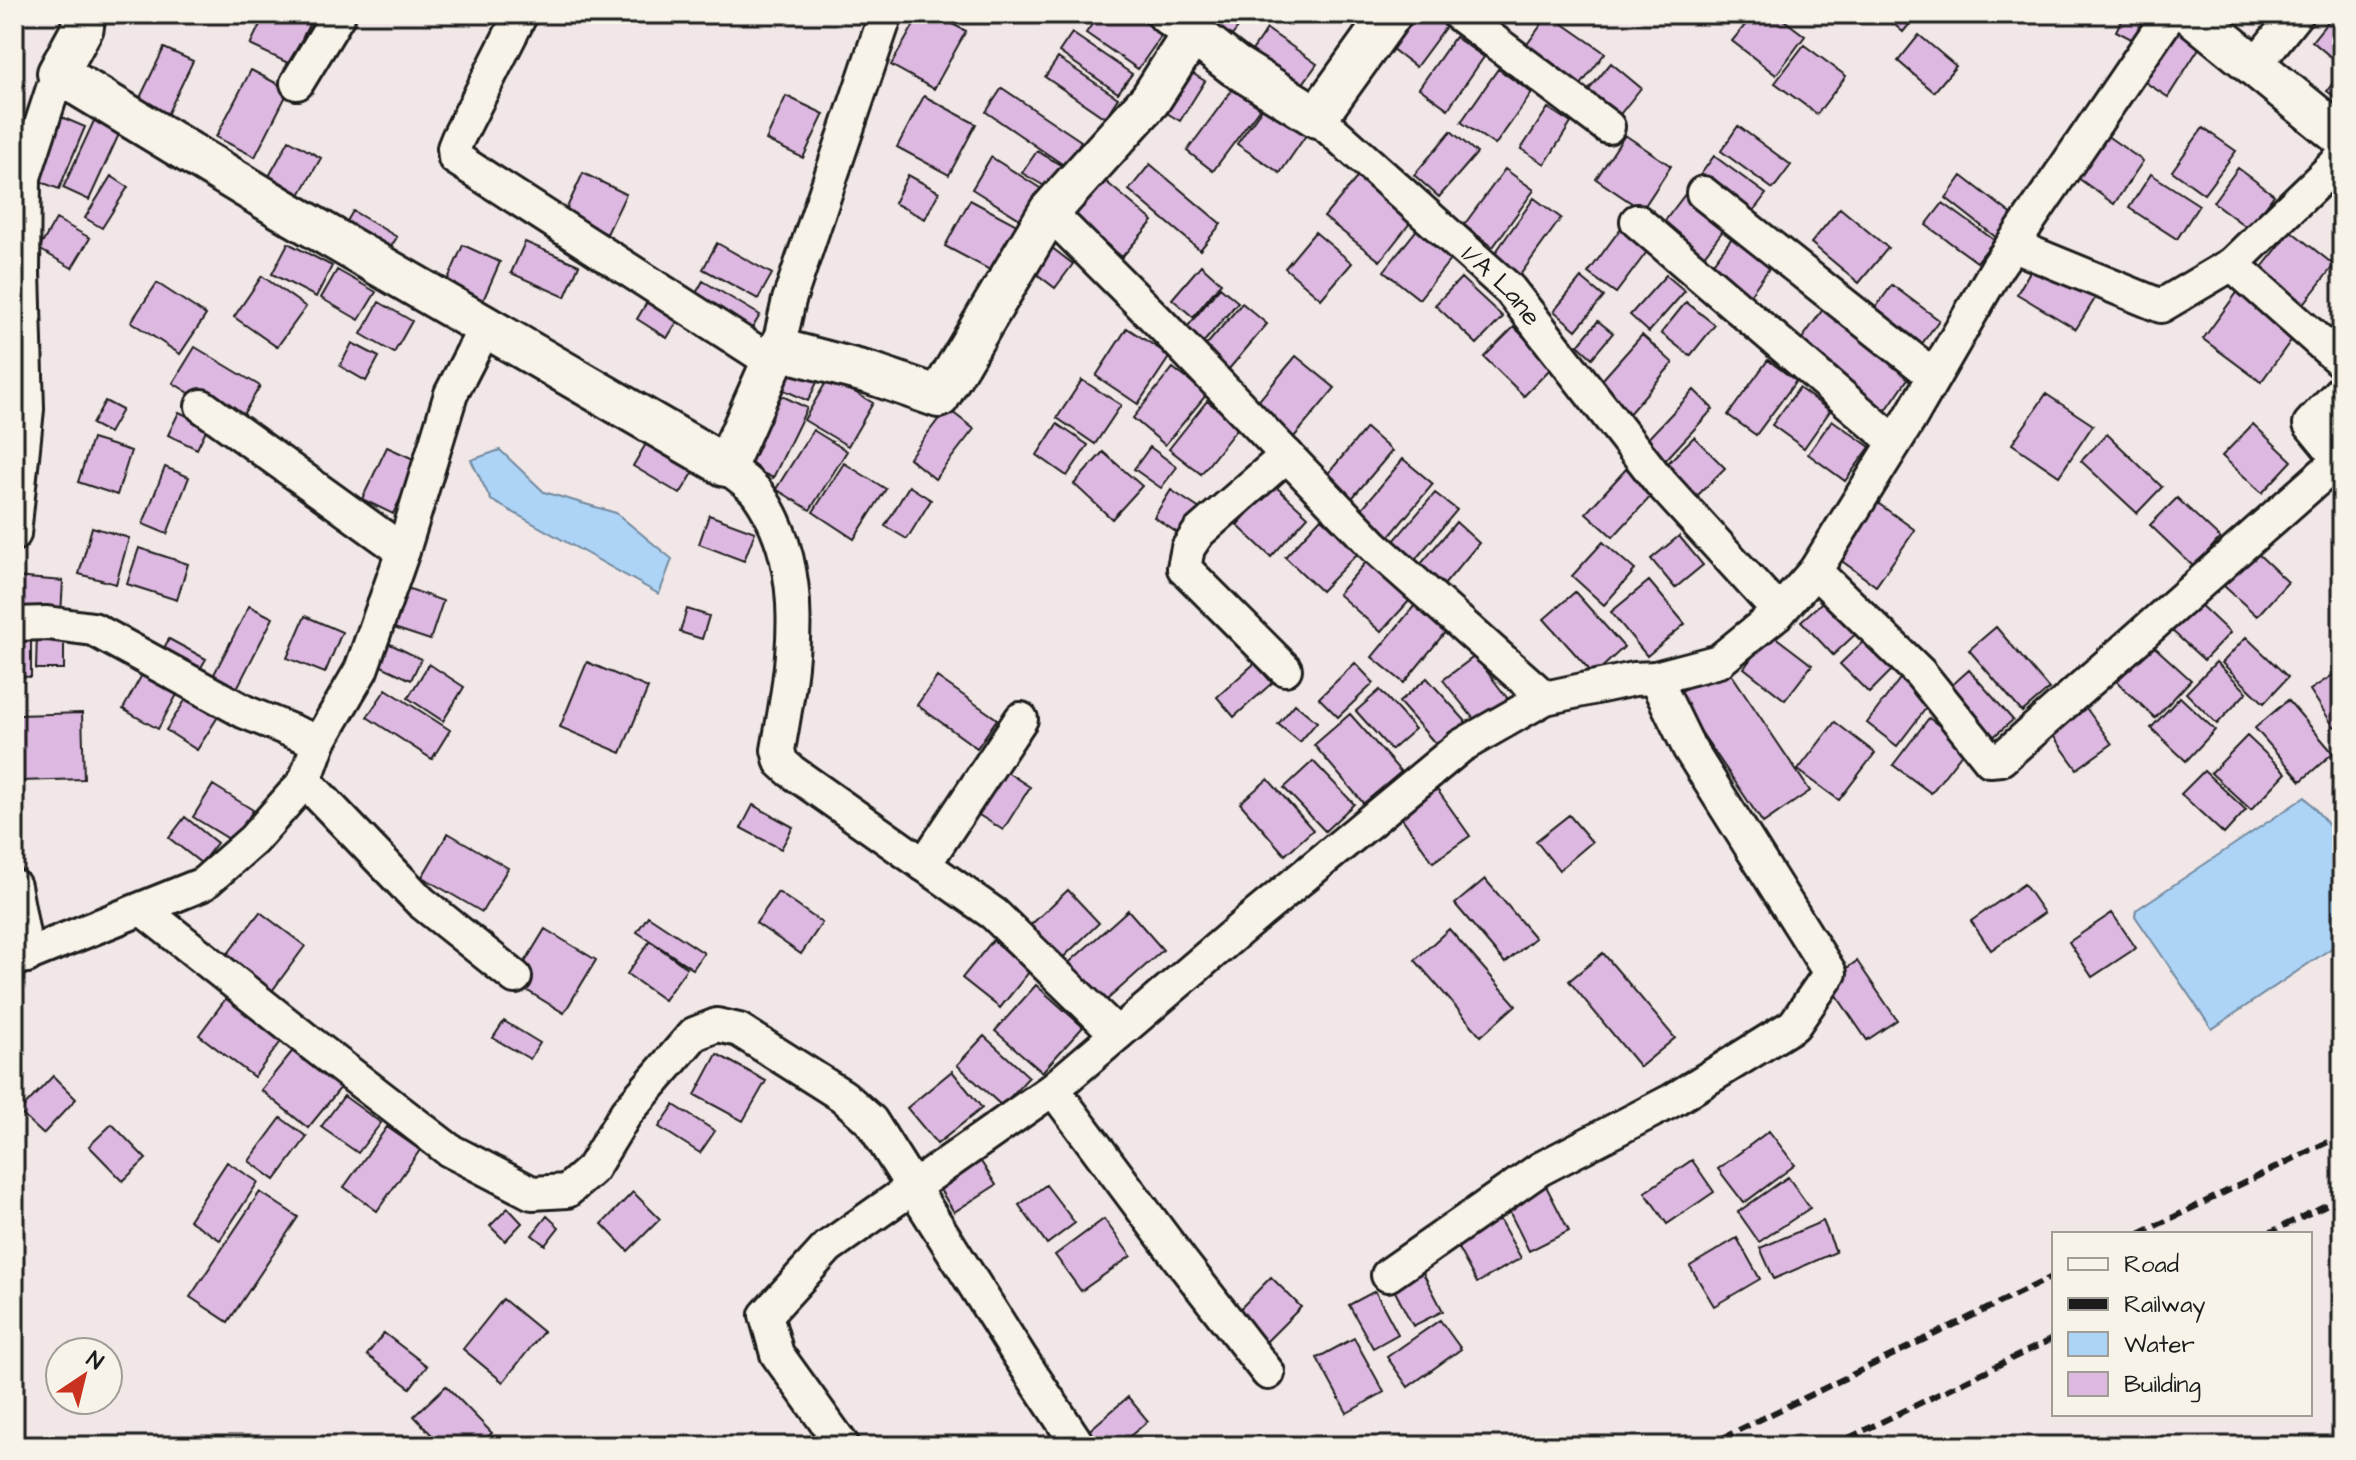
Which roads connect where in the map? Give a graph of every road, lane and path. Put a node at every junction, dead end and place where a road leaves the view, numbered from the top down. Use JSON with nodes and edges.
{"nodes":[{"id":1,"x":83,"y":14,"type":"edge"},
{"id":2,"x":339,"y":14,"type":"edge"},
{"id":3,"x":521,"y":14,"type":"edge"},
{"id":4,"x":886,"y":14,"type":"edge"},
{"id":5,"x":1391,"y":14,"type":"edge"},
{"id":6,"x":1458,"y":14,"type":"edge"},
{"id":7,"x":2170,"y":14,"type":"edge"},
{"id":8,"x":2191,"y":14,"type":"edge"},
{"id":9,"x":2296,"y":14,"type":"edge"},
{"id":10,"x":1180,"y":23,"type":"edge"},
{"id":11,"x":2256,"y":64,"type":"junction"},
{"id":12,"x":58,"y":73,"type":"junction"},
{"id":13,"x":297,"y":83,"type":"dead end"},
{"id":14,"x":1317,"y":117,"type":"junction"},
{"id":15,"x":1608,"y":127,"type":"dead end"},
{"id":16,"x":2342,"y":137,"type":"edge"},
{"id":17,"x":2342,"y":158,"type":"edge"},
{"id":18,"x":1703,"y":193,"type":"dead end"},
{"id":19,"x":1049,"y":212,"type":"junction"},
{"id":20,"x":1637,"y":221,"type":"dead end"},
{"id":21,"x":2012,"y":245,"type":"junction"},
{"id":22,"x":2232,"y":264,"type":"junction"},
{"id":23,"x":18,"y":272,"type":"edge"},
{"id":24,"x":486,"y":326,"type":"junction"},
{"id":25,"x":775,"y":356,"type":"junction"},
{"id":26,"x":2342,"y":362,"type":"edge"},
{"id":27,"x":1934,"y":376,"type":"junction"},
{"id":28,"x":2342,"y":390,"type":"edge"},
{"id":29,"x":202,"y":406,"type":"dead end"},
{"id":30,"x":1895,"y":442,"type":"junction"},
{"id":31,"x":1287,"y":455,"type":"junction"},
{"id":32,"x":2340,"y":461,"type":"edge"},
{"id":33,"x":726,"y":466,"type":"junction"},
{"id":34,"x":14,"y":534,"type":"edge"},
{"id":35,"x":403,"y":551,"type":"junction"},
{"id":36,"x":1815,"y":571,"type":"junction"},
{"id":37,"x":1779,"y":612,"type":"junction"},
{"id":38,"x":14,"y":624,"type":"edge"},
{"id":39,"x":1285,"y":669,"type":"dead end"},
{"id":40,"x":1655,"y":678,"type":"junction"},
{"id":41,"x":1545,"y":698,"type":"junction"},
{"id":42,"x":1021,"y":719,"type":"dead end"},
{"id":43,"x":319,"y":742,"type":"junction"},
{"id":44,"x":305,"y":781,"type":"junction"},
{"id":45,"x":924,"y":865,"type":"junction"},
{"id":46,"x":14,"y":886,"type":"edge"},
{"id":47,"x":142,"y":909,"type":"junction"},
{"id":48,"x":20,"y":958,"type":"edge"},
{"id":49,"x":515,"y":977,"type":"dead end"},
{"id":50,"x":1117,"y":1034,"type":"junction"},
{"id":51,"x":1053,"y":1089,"type":"junction"},
{"id":52,"x":912,"y":1187,"type":"junction"},
{"id":53,"x":1388,"y":1275,"type":"dead end"},
{"id":54,"x":1268,"y":1373,"type":"dead end"},
{"id":55,"x":843,"y":1446,"type":"edge"},
{"id":56,"x":1079,"y":1446,"type":"edge"}],
"edges":[{"from":1,"to":12,"type":"street"},
{"from":2,"to":13,"type":"street"},
{"from":3,"to":25,"type":"street"},
{"from":4,"to":25,"type":"street"},
{"from":5,"to":14,"type":"street"},
{"from":6,"to":15,"type":"street"},
{"from":7,"to":21,"type":"street"},
{"from":8,"to":11,"type":"street"},
{"from":9,"to":11,"type":"street"},
{"from":10,"to":14,"type":"street","name":"1/A Lane"},
{"from":10,"to":19,"type":"street"},
{"from":11,"to":16,"type":"street"},
{"from":12,"to":23,"type":"street"},
{"from":12,"to":24,"type":"street"},
{"from":14,"to":37,"type":"street","name":"1/A Lane"},
{"from":17,"to":22,"type":"street"},
{"from":18,"to":27,"type":"street"},
{"from":19,"to":25,"type":"street"},
{"from":19,"to":31,"type":"street"},
{"from":20,"to":30,"type":"street"},
{"from":21,"to":22,"type":"street"},
{"from":21,"to":27,"type":"street"},
{"from":22,"to":26,"type":"street"},
{"from":23,"to":34,"type":"street"},
{"from":24,"to":33,"type":"street"},
{"from":24,"to":35,"type":"street"},
{"from":25,"to":33,"type":"street"},
{"from":27,"to":30,"type":"street"},
{"from":28,"to":32,"type":"street"},
{"from":29,"to":35,"type":"street"},
{"from":30,"to":36,"type":"street"},
{"from":31,"to":39,"type":"street"},
{"from":31,"to":41,"type":"street"},
{"from":32,"to":36,"type":"street"},
{"from":33,"to":45,"type":"street"},
{"from":35,"to":43,"type":"street"},
{"from":36,"to":37,"type":"street"},
{"from":37,"to":40,"type":"street"},
{"from":38,"to":43,"type":"street"},
{"from":40,"to":41,"type":"street"},
{"from":40,"to":53,"type":"street"},
{"from":41,"to":50,"type":"street"},
{"from":42,"to":45,"type":"street"},
{"from":43,"to":44,"type":"street"},
{"from":44,"to":47,"type":"street"},
{"from":44,"to":49,"type":"street"},
{"from":45,"to":50,"type":"street"},
{"from":46,"to":48,"type":"street"},
{"from":47,"to":48,"type":"street"},
{"from":47,"to":52,"type":"street"},
{"from":50,"to":51,"type":"street"},
{"from":51,"to":52,"type":"street"},
{"from":51,"to":54,"type":"street"},
{"from":52,"to":55,"type":"street"},
{"from":52,"to":56,"type":"street"}]}
